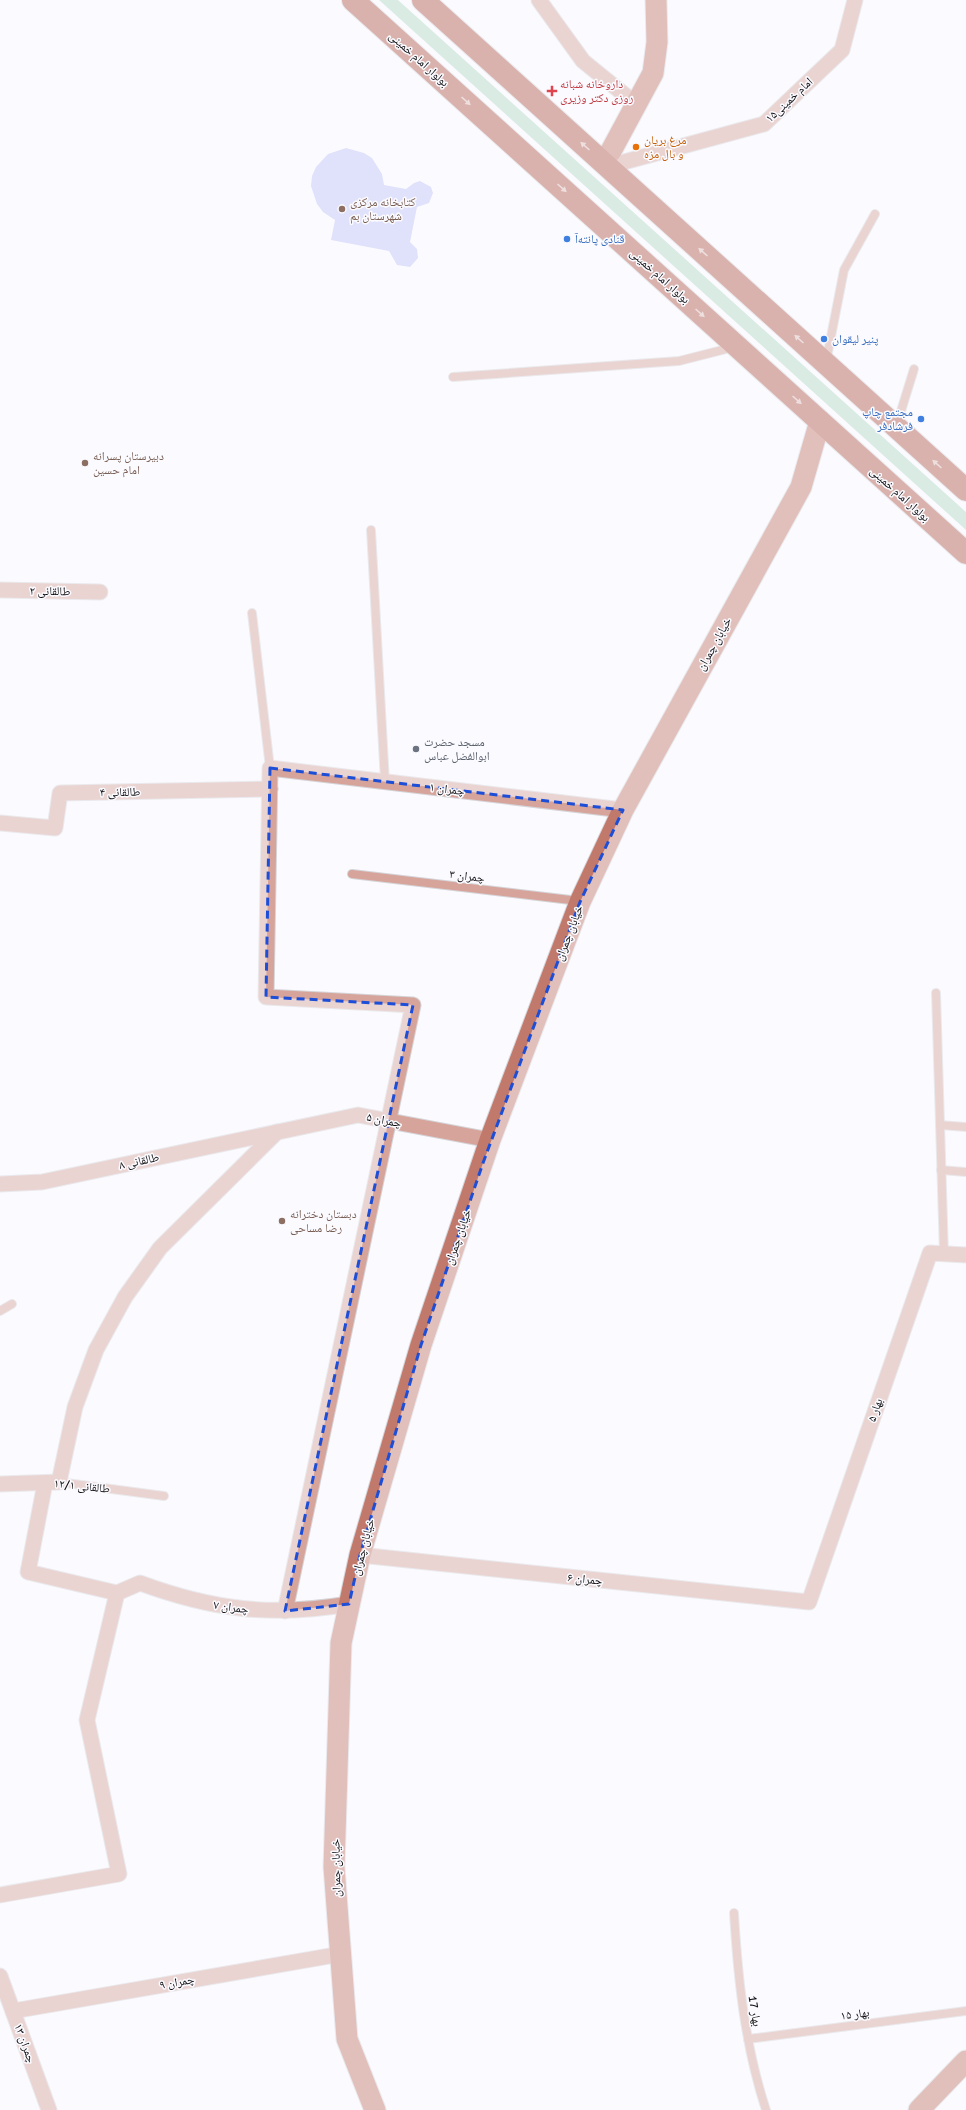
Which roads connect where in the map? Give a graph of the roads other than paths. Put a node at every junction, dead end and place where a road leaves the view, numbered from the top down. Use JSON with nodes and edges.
{"nodes":[{"id":1,"x":353,"y":0,"type":"edge"},
{"id":2,"x":423,"y":0,"type":"edge"},
{"id":3,"x":539,"y":0,"type":"edge"},
{"id":4,"x":656,"y":0,"type":"edge"},
{"id":5,"x":855,"y":0,"type":"edge"},
{"id":6,"x":636,"y":104,"type":"junction"},
{"id":7,"x":608,"y":167,"type":"junction"},
{"id":8,"x":875,"y":214,"type":"dead end"},
{"id":9,"x":737,"y":346,"type":"junction"},
{"id":10,"x":826,"y":363,"type":"junction"},
{"id":11,"x":914,"y":369,"type":"dead end"},
{"id":12,"x":453,"y":377,"type":"dead end"},
{"id":13,"x":820,"y":421,"type":"junction"},
{"id":14,"x":896,"y":427,"type":"junction"},
{"id":15,"x":966,"y":490,"type":"edge"},
{"id":16,"x":371,"y":530,"type":"dead end"},
{"id":17,"x":966,"y":553,"type":"edge"},
{"id":18,"x":0,"y":590,"type":"edge"},
{"id":19,"x":100,"y":592,"type":"dead end"},
{"id":20,"x":252,"y":613,"type":"dead end"},
{"id":21,"x":270,"y":768,"type":"junction"},
{"id":22,"x":385,"y":782,"type":"junction"},
{"id":23,"x":270,"y":789,"type":"junction"},
{"id":24,"x":623,"y":810,"type":"junction"},
{"id":25,"x":0,"y":823,"type":"edge"},
{"id":26,"x":352,"y":874,"type":"dead end"},
{"id":27,"x":580,"y":902,"type":"junction"},
{"id":28,"x":936,"y":993,"type":"dead end"},
{"id":29,"x":389,"y":1121,"type":"junction"},
{"id":30,"x":940,"y":1125,"type":"junction"},
{"id":31,"x":966,"y":1127,"type":"edge"},
{"id":32,"x":277,"y":1132,"type":"junction"},
{"id":33,"x":490,"y":1140,"type":"junction"},
{"id":34,"x":941,"y":1170,"type":"junction"},
{"id":35,"x":966,"y":1172,"type":"edge"},
{"id":36,"x":0,"y":1184,"type":"edge"},
{"id":37,"x":944,"y":1254,"type":"junction"},
{"id":38,"x":966,"y":1255,"type":"edge"},
{"id":39,"x":12,"y":1304,"type":"dead end"},
{"id":40,"x":0,"y":1311,"type":"edge"},
{"id":41,"x":52,"y":1483,"type":"junction"},
{"id":42,"x":0,"y":1484,"type":"edge"},
{"id":43,"x":164,"y":1496,"type":"dead end"},
{"id":44,"x":360,"y":1555,"type":"junction"},
{"id":45,"x":117,"y":1593,"type":"junction"},
{"id":46,"x":809,"y":1602,"type":"joint"},
{"id":47,"x":349,"y":1604,"type":"junction"},
{"id":48,"x":286,"y":1611,"type":"junction"},
{"id":49,"x":0,"y":1895,"type":"edge"},
{"id":50,"x":734,"y":1913,"type":"dead end"},
{"id":51,"x":341,"y":1954,"type":"junction"},
{"id":52,"x":0,"y":1976,"type":"edge"},
{"id":53,"x":13,"y":2011,"type":"junction"},
{"id":54,"x":966,"y":2011,"type":"edge"},
{"id":55,"x":748,"y":2039,"type":"junction"},
{"id":56,"x":966,"y":2060,"type":"edge"},
{"id":57,"x":49,"y":2110,"type":"edge"},
{"id":58,"x":375,"y":2110,"type":"edge"},
{"id":59,"x":766,"y":2110,"type":"edge"},
{"id":60,"x":919,"y":2110,"type":"edge"}],
"edges":[{"from":1,"to":9,"type":"main road","name":"بولوار امام خمینی","one_way":true},
{"from":7,"to":2,"type":"main road","one_way":true},
{"from":3,"to":6,"type":"street"},
{"from":4,"to":6,"type":"main road"},
{"from":5,"to":7,"type":"street","name":"امام خمینی۱۵ ‍"},
{"from":6,"to":7,"type":"main road"},
{"from":10,"to":7,"type":"main road","one_way":true},
{"from":8,"to":10,"type":"lane"},
{"from":9,"to":12,"type":"lane"},
{"from":9,"to":13,"type":"main road","name":"بولوار امام خمینی","one_way":true},
{"from":10,"to":14,"type":"main road"},
{"from":11,"to":14,"type":"lane"},
{"from":13,"to":17,"type":"main road","name":"بولوار امام خمینی"},
{"from":13,"to":24,"type":"main road","name":"خیابان چمران"},
{"from":15,"to":14,"type":"main road","one_way":true},
{"from":16,"to":22,"type":"lane"},
{"from":18,"to":19,"type":"street","name":"طالقانی ۲"},
{"from":20,"to":21,"type":"lane"},
{"from":21,"to":22,"type":"street","name":"چمران ۱"},
{"from":21,"to":23,"type":"street"},
{"from":22,"to":24,"type":"street","name":"چمران ۱"},
{"from":23,"to":25,"type":"street","name":"طالقانی ۴"},
{"from":23,"to":29,"type":"street"},
{"from":24,"to":27,"type":"main road","name":"خیابان چمران"},
{"from":26,"to":27,"type":"lane","name":"چمران ۳"},
{"from":27,"to":33,"type":"main road","name":"خیابان چمران"},
{"from":28,"to":30,"type":"lane"},
{"from":29,"to":32,"type":"street","name":"چمران ۵"},
{"from":29,"to":33,"type":"street","name":"چمران ۵"},
{"from":29,"to":48,"type":"street"},
{"from":30,"to":31,"type":"lane"},
{"from":30,"to":34,"type":"lane"},
{"from":32,"to":36,"type":"street","name":"طالقانی ۸"},
{"from":32,"to":41,"type":"street"},
{"from":33,"to":44,"type":"main road","name":"خیابان چمران"},
{"from":34,"to":35,"type":"lane"},
{"from":34,"to":37,"type":"lane"},
{"from":37,"to":38,"type":"street","name":"بهار ۵"},
{"from":37,"to":46,"type":"street","name":"بهار ۵"},
{"from":39,"to":40,"type":"lane"},
{"from":41,"to":42,"type":"street","name":"طالقانی ۱۲/۱"},
{"from":41,"to":43,"type":"lane","name":"طالقانی ۱۲/۱"},
{"from":41,"to":45,"type":"street"},
{"from":44,"to":46,"type":"street","name":"چمران ۶"},
{"from":44,"to":47,"type":"main road","name":"خیابان چمران"},
{"from":45,"to":48,"type":"street","name":"چمران ۷"},
{"from":45,"to":49,"type":"street"},
{"from":47,"to":48,"type":"street","name":"چمران ۷"},
{"from":47,"to":51,"type":"main road","name":"خیابان چمران"},
{"from":50,"to":55,"type":"lane","name":"بهار 17"},
{"from":51,"to":53,"type":"street","name":"چمران ۹"},
{"from":51,"to":58,"type":"main road","name":"خیابان چمران"},
{"from":52,"to":53,"type":"street","name":"چمران ۱۳"},
{"from":53,"to":57,"type":"street","name":"چمران ۱۳"},
{"from":54,"to":55,"type":"lane","name":"بهار ۱۵"},
{"from":55,"to":59,"type":"lane","name":"بهار 17"},
{"from":56,"to":60,"type":"main road"}]}
